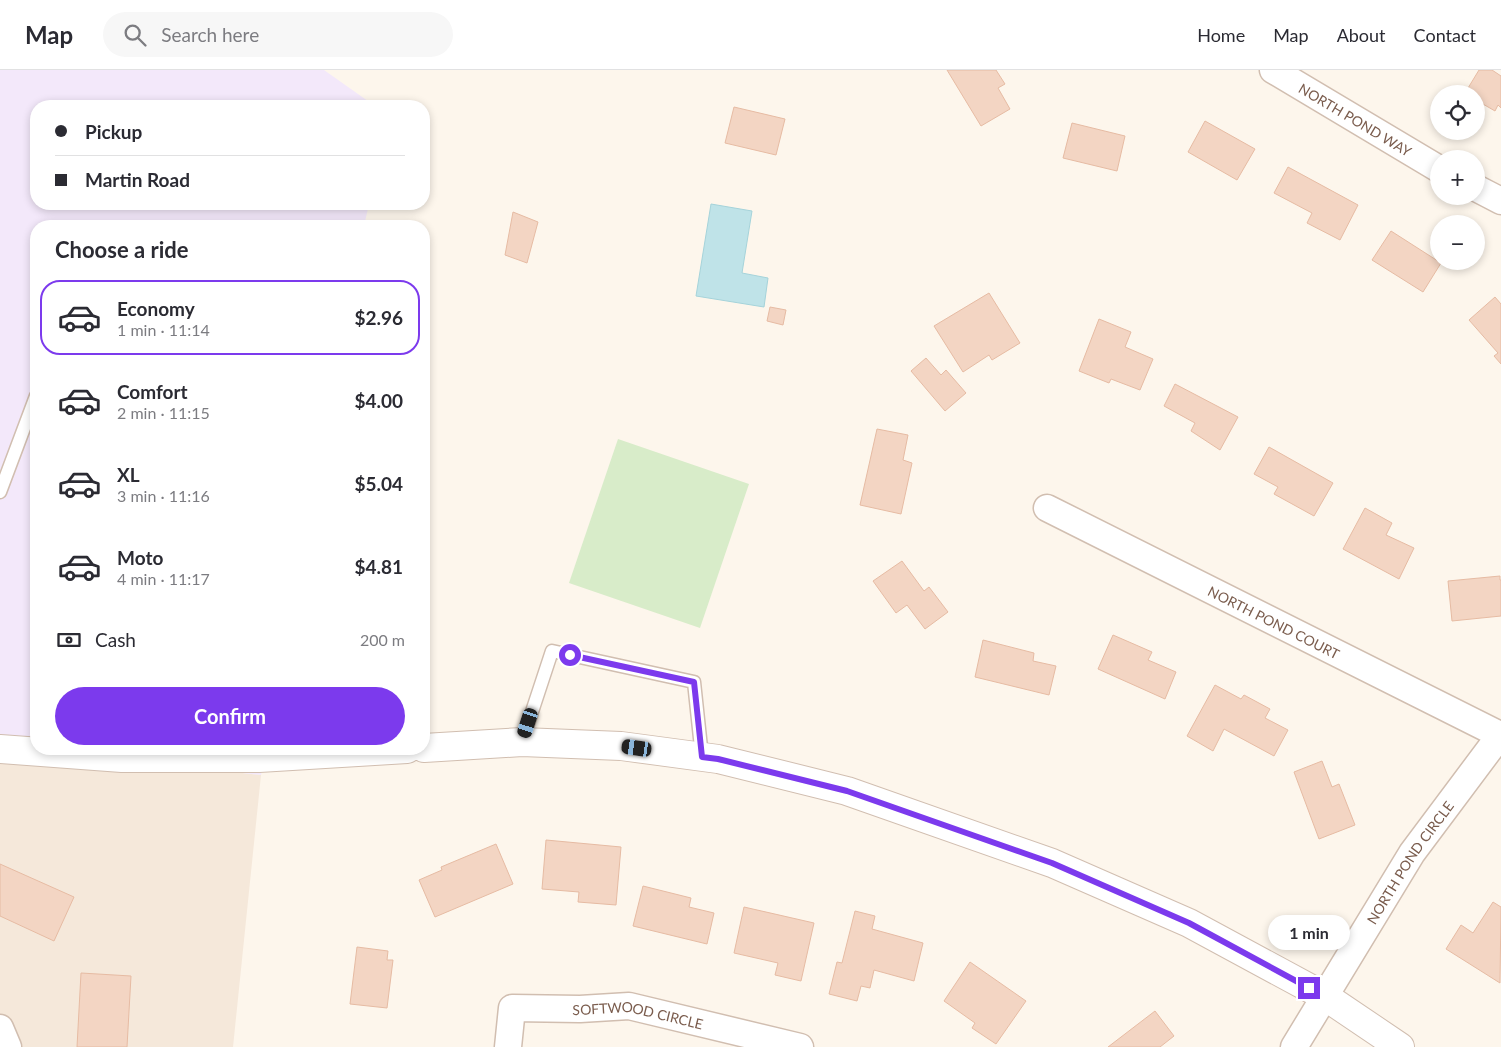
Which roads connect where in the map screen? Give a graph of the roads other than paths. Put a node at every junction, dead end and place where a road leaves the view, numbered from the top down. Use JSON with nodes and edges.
{"nodes":[{"id":1,"x":1273,"y":70,"type":"edge"},
{"id":2,"x":1430,"y":164,"type":"edge"},
{"id":3,"x":1485,"y":193,"type":"edge"},
{"id":4,"x":1501,"y":201,"type":"edge"},
{"id":5,"x":30,"y":412,"type":"edge"},
{"id":6,"x":0,"y":492,"type":"edge"},
{"id":7,"x":1048,"y":508,"type":"dead end"},
{"id":8,"x":1501,"y":735,"type":"edge"},
{"id":9,"x":522,"y":742,"type":"junction"},
{"id":10,"x":430,"y":748,"type":"edge"},
{"id":11,"x":0,"y":749,"type":"edge"},
{"id":12,"x":30,"y":751,"type":"edge"},
{"id":13,"x":81,"y":755,"type":"edge"},
{"id":14,"x":308,"y":755,"type":"edge"},
{"id":15,"x":702,"y":757,"type":"junction"},
{"id":16,"x":1326,"y":997,"type":"junction"},
{"id":17,"x":0,"y":1028,"type":"edge"},
{"id":18,"x":8,"y":1047,"type":"edge"},
{"id":19,"x":508,"y":1047,"type":"edge"},
{"id":20,"x":800,"y":1047,"type":"edge"},
{"id":21,"x":1294,"y":1047,"type":"edge"},
{"id":22,"x":1400,"y":1047,"type":"edge"}],
"edges":[{"from":1,"to":2,"type":"street","name":"NORTH POND WAY"},
{"from":3,"to":4,"type":"street"},
{"from":5,"to":6,"type":"lane"},
{"from":7,"to":8,"type":"street","name":"NORTH POND COURT"},
{"from":8,"to":16,"type":"street","name":"NORTH POND CIRCLE"},
{"from":9,"to":10,"type":"street"},
{"from":9,"to":15,"type":"street"},
{"from":9,"to":15,"type":"lane"},
{"from":11,"to":12,"type":"street"},
{"from":13,"to":14,"type":"street"},
{"from":15,"to":16,"type":"street"},
{"from":16,"to":21,"type":"street","name":"NORTH POND CIRCLE"},
{"from":16,"to":22,"type":"street"},
{"from":17,"to":18,"type":"street"},
{"from":19,"to":20,"type":"street","name":"SOFTWOOD CIRCLE"}]}
